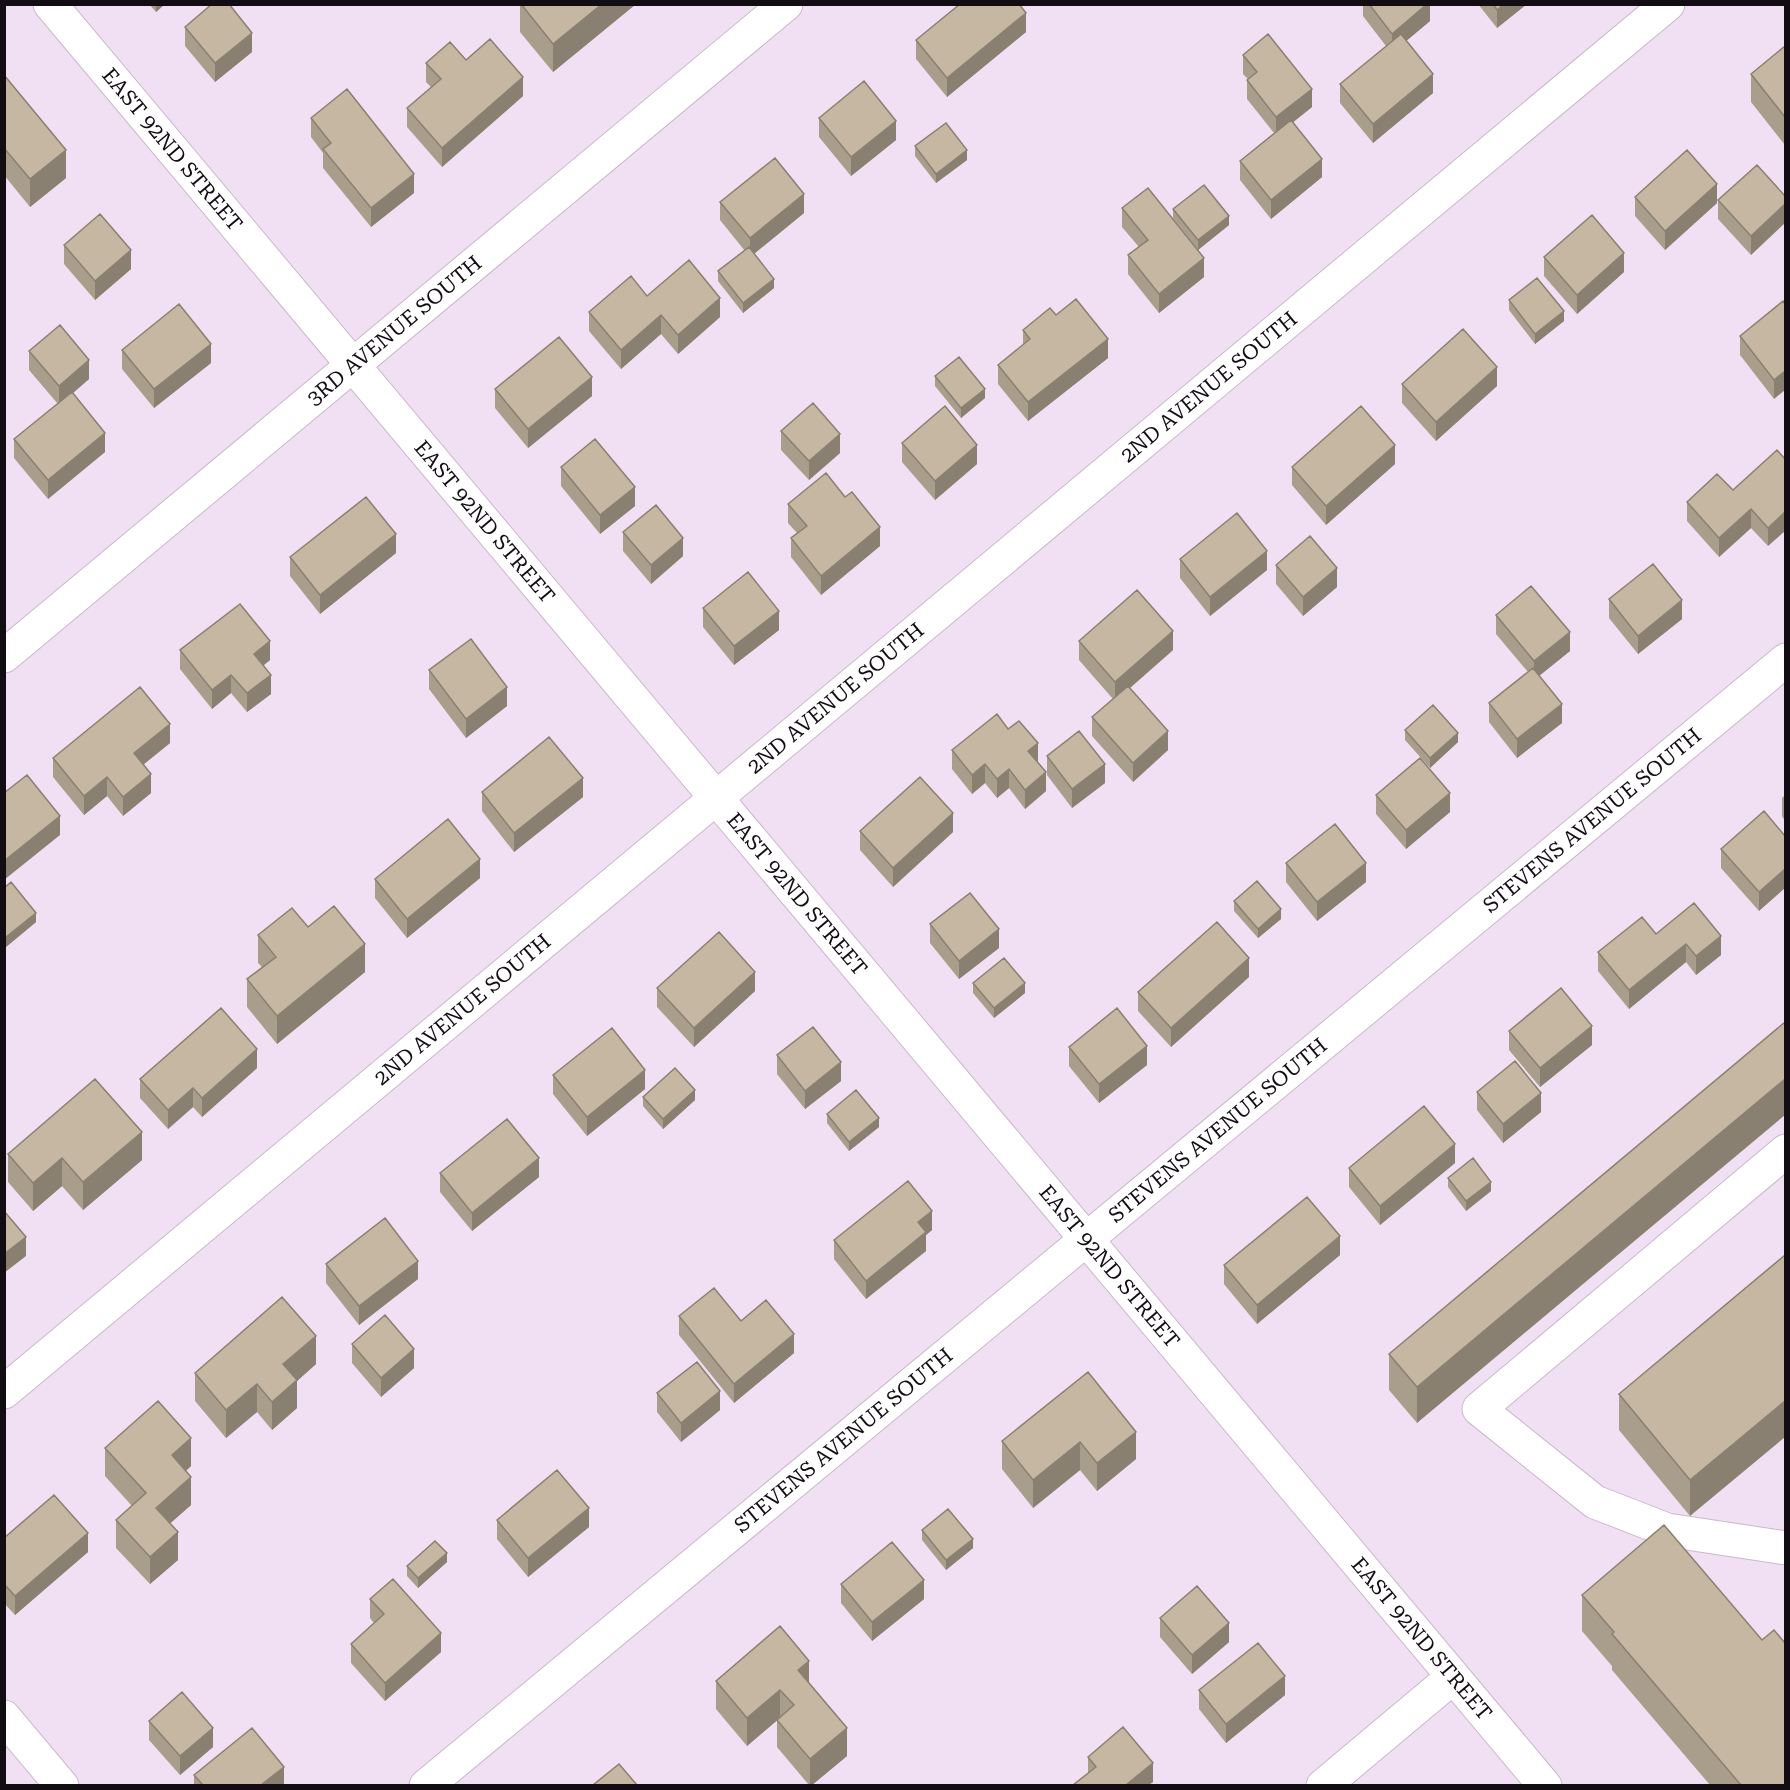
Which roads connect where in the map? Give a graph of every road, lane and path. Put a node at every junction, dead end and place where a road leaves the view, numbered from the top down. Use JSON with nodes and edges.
{"nodes":[{"id":1,"x":50,"y":4,"type":"edge"},
{"id":2,"x":786,"y":4,"type":"edge"},
{"id":3,"x":1668,"y":4,"type":"edge"},
{"id":4,"x":353,"y":365,"type":"junction"},
{"id":5,"x":4,"y":656,"type":"edge"},
{"id":6,"x":1785,"y":660,"type":"edge"},
{"id":7,"x":716,"y":798,"type":"junction"},
{"id":8,"x":1785,"y":1151,"type":"edge"},
{"id":9,"x":1086,"y":1239,"type":"junction"},
{"id":10,"x":4,"y":1392,"type":"edge"},
{"id":11,"x":1785,"y":1548,"type":"edge"},
{"id":12,"x":1453,"y":1677,"type":"junction"},
{"id":13,"x":4,"y":1717,"type":"edge"},
{"id":14,"x":62,"y":1785,"type":"edge"},
{"id":15,"x":426,"y":1785,"type":"edge"},
{"id":16,"x":1323,"y":1785,"type":"edge"},
{"id":17,"x":1545,"y":1785,"type":"edge"}],
"edges":[{"from":1,"to":4,"type":"street","name":"EAST 92ND STREET"},
{"from":2,"to":4,"type":"street","name":"3RD AVENUE SOUTH"},
{"from":3,"to":7,"type":"street","name":"2ND AVENUE SOUTH"},
{"from":4,"to":5,"type":"street","name":"3RD AVENUE SOUTH"},
{"from":4,"to":7,"type":"street","name":"EAST 92ND STREET"},
{"from":6,"to":9,"type":"street","name":"STEVENS AVENUE SOUTH"},
{"from":7,"to":9,"type":"street","name":"EAST 92ND STREET"},
{"from":7,"to":10,"type":"street","name":"2ND AVENUE SOUTH"},
{"from":8,"to":11,"type":"street"},
{"from":9,"to":12,"type":"street","name":"EAST 92ND STREET"},
{"from":9,"to":15,"type":"street","name":"STEVENS AVENUE SOUTH"},
{"from":12,"to":16,"type":"street"},
{"from":12,"to":17,"type":"street","name":"EAST 92ND STREET"},
{"from":13,"to":14,"type":"street"}]}
